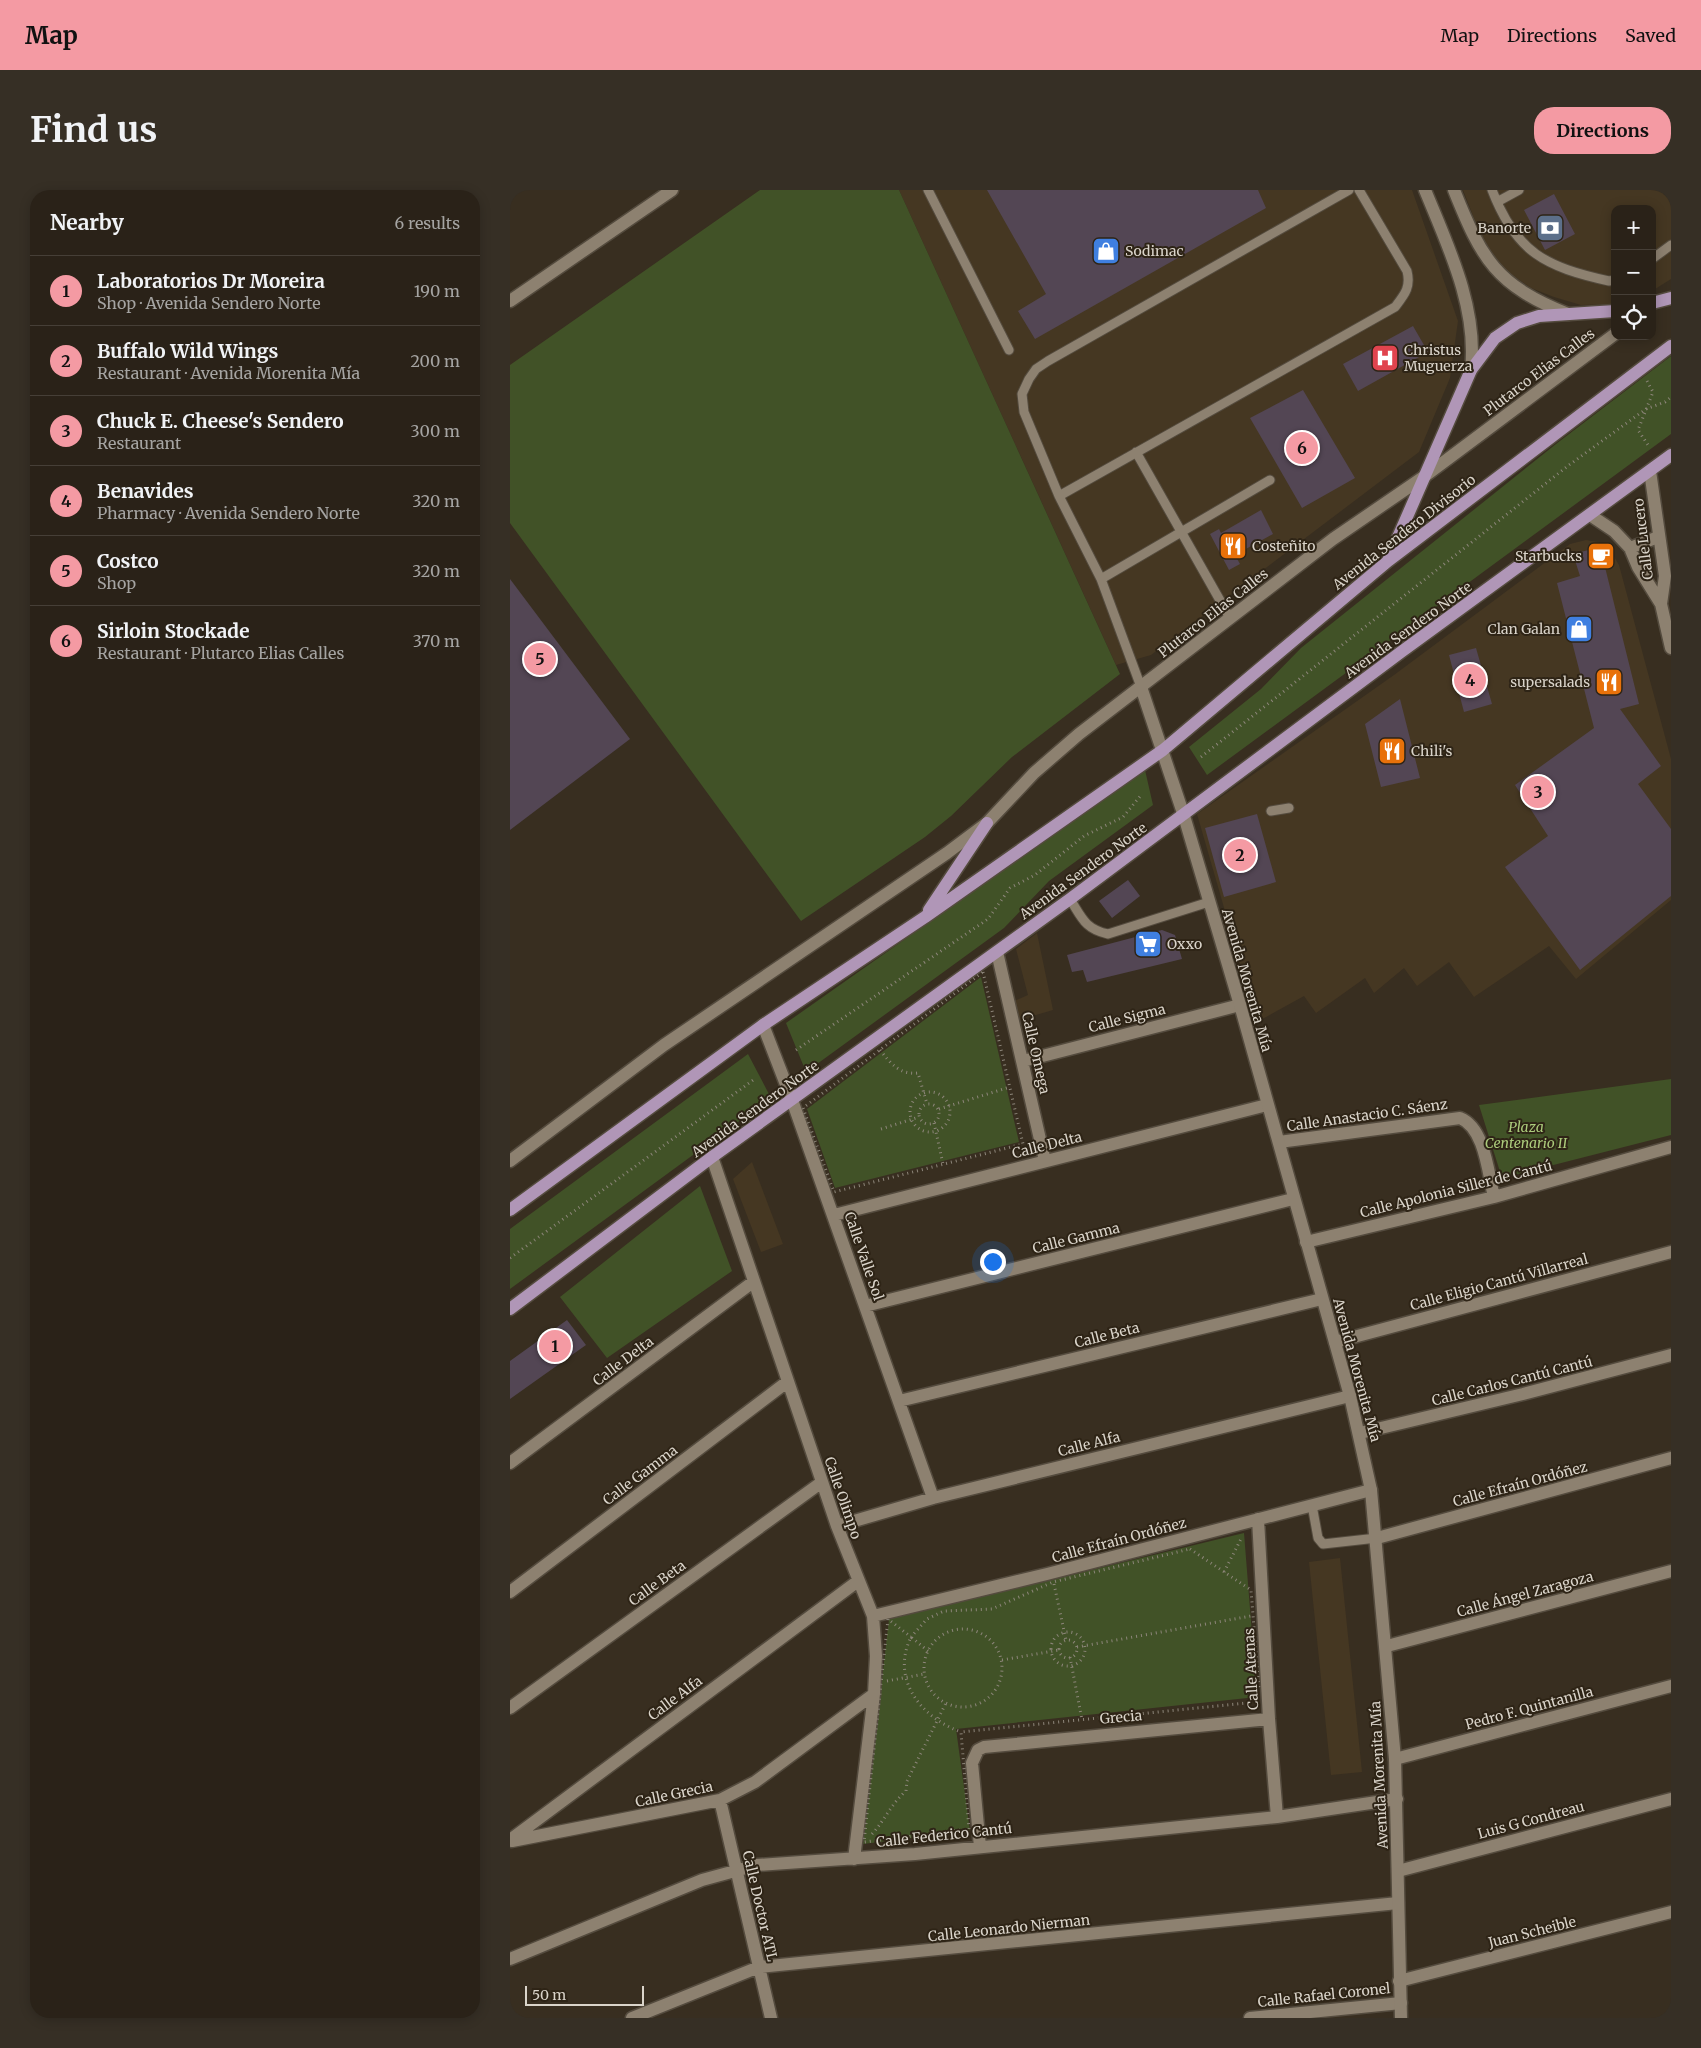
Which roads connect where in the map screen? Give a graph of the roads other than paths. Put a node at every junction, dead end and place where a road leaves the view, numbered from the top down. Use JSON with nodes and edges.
{"nodes":[{"id":1,"x":672,"y":190,"type":"edge"},
{"id":2,"x":928,"y":190,"type":"edge"},
{"id":3,"x":1349,"y":190,"type":"edge"},
{"id":4,"x":1359,"y":190,"type":"edge"},
{"id":5,"x":1425,"y":190,"type":"edge"},
{"id":6,"x":1454,"y":190,"type":"edge"},
{"id":7,"x":1492,"y":190,"type":"edge"},
{"id":8,"x":1518,"y":190,"type":"edge"},
{"id":9,"x":1497,"y":202,"type":"junction"},
{"id":10,"x":1671,"y":245,"type":"edge"},
{"id":11,"x":1656,"y":256,"type":"edge"},
{"id":12,"x":1611,"y":281,"type":"edge"},
{"id":13,"x":1671,"y":292,"type":"edge"},
{"id":14,"x":1671,"y":298,"type":"edge"},
{"id":15,"x":510,"y":301,"type":"edge"},
{"id":16,"x":1656,"y":303,"type":"edge"},
{"id":17,"x":1656,"y":303,"type":"edge"},
{"id":18,"x":1611,"y":311,"type":"edge"},
{"id":19,"x":1568,"y":314,"type":"junction"},
{"id":20,"x":1611,"y":337,"type":"edge"},
{"id":21,"x":1671,"y":346,"type":"edge"},
{"id":22,"x":1009,"y":350,"type":"dead end"},
{"id":23,"x":1471,"y":370,"type":"junction"},
{"id":24,"x":1136,"y":452,"type":"junction"},
{"id":25,"x":1671,"y":455,"type":"edge"},
{"id":26,"x":1650,"y":471,"type":"junction"},
{"id":27,"x":1425,"y":476,"type":"junction"},
{"id":28,"x":1270,"y":480,"type":"dead end"},
{"id":29,"x":1059,"y":496,"type":"junction"},
{"id":30,"x":1590,"y":515,"type":"junction"},
{"id":31,"x":1182,"y":532,"type":"junction"},
{"id":32,"x":1658,"y":537,"type":"junction"},
{"id":33,"x":1630,"y":548,"type":"junction"},
{"id":34,"x":1388,"y":561,"type":"junction"},
{"id":35,"x":1102,"y":579,"type":"junction"},
{"id":36,"x":1661,"y":604,"type":"junction"},
{"id":37,"x":1230,"y":618,"type":"junction"},
{"id":38,"x":1671,"y":648,"type":"edge"},
{"id":39,"x":1141,"y":687,"type":"junction"},
{"id":40,"x":1162,"y":750,"type":"junction"},
{"id":41,"x":1289,"y":808,"type":"dead end"},
{"id":42,"x":1271,"y":811,"type":"dead end"},
{"id":43,"x":1184,"y":816,"type":"junction"},
{"id":44,"x":987,"y":823,"type":"junction"},
{"id":45,"x":1070,"y":899,"type":"junction"},
{"id":46,"x":1209,"y":902,"type":"junction"},
{"id":47,"x":925,"y":918,"type":"junction"},
{"id":48,"x":997,"y":952,"type":"junction"},
{"id":49,"x":1240,"y":1005,"type":"junction"},
{"id":50,"x":763,"y":1025,"type":"junction"},
{"id":51,"x":1023,"y":1061,"type":"junction"},
{"id":52,"x":792,"y":1100,"type":"junction"},
{"id":53,"x":1267,"y":1105,"type":"junction"},
{"id":54,"x":1278,"y":1142,"type":"junction"},
{"id":55,"x":1671,"y":1147,"type":"edge"},
{"id":56,"x":712,"y":1158,"type":"junction"},
{"id":57,"x":510,"y":1160,"type":"edge"},
{"id":58,"x":1045,"y":1161,"type":"junction"},
{"id":59,"x":1494,"y":1197,"type":"junction"},
{"id":60,"x":1293,"y":1199,"type":"junction"},
{"id":61,"x":510,"y":1210,"type":"edge"},
{"id":62,"x":834,"y":1215,"type":"junction"},
{"id":63,"x":1306,"y":1242,"type":"junction"},
{"id":64,"x":1671,"y":1252,"type":"edge"},
{"id":65,"x":753,"y":1282,"type":"junction"},
{"id":66,"x":1322,"y":1299,"type":"junction"},
{"id":67,"x":865,"y":1306,"type":"junction"},
{"id":68,"x":510,"y":1309,"type":"edge"},
{"id":69,"x":1335,"y":1342,"type":"junction"},
{"id":70,"x":1671,"y":1355,"type":"edge"},
{"id":71,"x":788,"y":1382,"type":"junction"},
{"id":72,"x":1350,"y":1396,"type":"junction"},
{"id":73,"x":899,"y":1401,"type":"junction"},
{"id":74,"x":1360,"y":1433,"type":"junction"},
{"id":75,"x":1671,"y":1458,"type":"edge"},
{"id":76,"x":510,"y":1463,"type":"edge"},
{"id":77,"x":822,"y":1482,"type":"junction"},
{"id":78,"x":1371,"y":1490,"type":"junction"},
{"id":79,"x":934,"y":1498,"type":"junction"},
{"id":80,"x":1312,"y":1505,"type":"junction"},
{"id":81,"x":1258,"y":1519,"type":"junction"},
{"id":82,"x":837,"y":1526,"type":"junction"},
{"id":83,"x":1377,"y":1538,"type":"junction"},
{"id":84,"x":1671,"y":1571,"type":"edge"},
{"id":85,"x":858,"y":1581,"type":"junction"},
{"id":86,"x":510,"y":1592,"type":"edge"},
{"id":87,"x":873,"y":1616,"type":"junction"},
{"id":88,"x":1387,"y":1646,"type":"junction"},
{"id":89,"x":1671,"y":1686,"type":"edge"},
{"id":90,"x":874,"y":1694,"type":"junction"},
{"id":91,"x":510,"y":1708,"type":"edge"},
{"id":92,"x":1269,"y":1718,"type":"junction"},
{"id":93,"x":1395,"y":1758,"type":"junction"},
{"id":94,"x":1397,"y":1799,"type":"junction"},
{"id":95,"x":1671,"y":1799,"type":"edge"},
{"id":96,"x":720,"y":1800,"type":"junction"},
{"id":97,"x":1277,"y":1816,"type":"junction"},
{"id":98,"x":510,"y":1841,"type":"edge"},
{"id":99,"x":980,"y":1847,"type":"junction"},
{"id":100,"x":854,"y":1859,"type":"junction"},
{"id":101,"x":736,"y":1870,"type":"junction"},
{"id":102,"x":1398,"y":1871,"type":"junction"},
{"id":103,"x":1398,"y":1903,"type":"junction"},
{"id":104,"x":1671,"y":1912,"type":"edge"},
{"id":105,"x":510,"y":1959,"type":"edge"},
{"id":106,"x":759,"y":1967,"type":"junction"},
{"id":107,"x":1400,"y":1981,"type":"junction"},
{"id":108,"x":1401,"y":2003,"type":"junction"},
{"id":109,"x":632,"y":2018,"type":"edge"},
{"id":110,"x":771,"y":2018,"type":"edge"},
{"id":111,"x":1250,"y":2018,"type":"edge"},
{"id":112,"x":1401,"y":2018,"type":"edge"}],
"edges":[{"from":1,"to":15,"type":"street"},
{"from":2,"to":22,"type":"lane"},
{"from":3,"to":29,"type":"lane"},
{"from":4,"to":24,"type":"lane"},
{"from":5,"to":23,"type":"street"},
{"from":6,"to":19,"type":"street"},
{"from":7,"to":9,"type":"lane"},
{"from":8,"to":9,"type":"lane"},
{"from":9,"to":12,"type":"lane"},
{"from":10,"to":11,"type":"lane"},
{"from":13,"to":16,"type":"street"},
{"from":14,"to":17,"type":"main road"},
{"from":18,"to":19,"type":"main road"},
{"from":19,"to":23,"type":"main road"},
{"from":20,"to":27,"type":"street","name":"Plutarco Elias Calles"},
{"from":21,"to":34,"type":"main road","name":"Avenida Sendero Divisorio"},
{"from":23,"to":27,"type":"main road"},
{"from":24,"to":29,"type":"lane"},
{"from":24,"to":31,"type":"lane"},
{"from":25,"to":26,"type":"main road","name":"Avenida Sendero Norte"},
{"from":26,"to":30,"type":"main road","name":"Avenida Sendero Norte"},
{"from":26,"to":32,"type":"street","name":"Calle Lucero"},
{"from":27,"to":34,"type":"main road"},
{"from":27,"to":37,"type":"street","name":"Plutarco Elias Calles"},
{"from":28,"to":31,"type":"lane"},
{"from":29,"to":35,"type":"lane"},
{"from":30,"to":33,"type":"street","name":"Calle Lucero"},
{"from":30,"to":43,"type":"main road","name":"Avenida Sendero Norte"},
{"from":31,"to":35,"type":"lane"},
{"from":31,"to":37,"type":"lane"},
{"from":32,"to":33,"type":"street"},
{"from":32,"to":36,"type":"street","name":"Calle Lucero"},
{"from":33,"to":36,"type":"street","name":"Calle Lucero"},
{"from":34,"to":40,"type":"main road","name":"Avenida Sendero Divisorio"},
{"from":35,"to":39,"type":"lane"},
{"from":36,"to":38,"type":"street","name":"Calle Lucero"},
{"from":37,"to":39,"type":"street","name":"Plutarco Elias Calles"},
{"from":39,"to":40,"type":"street","name":"Avenida Morenita Mía"},
{"from":39,"to":44,"type":"street","name":"Plutarco Elias Calles"},
{"from":40,"to":43,"type":"street","name":"Avenida Morenita Mía"},
{"from":40,"to":47,"type":"main road"},
{"from":41,"to":42,"type":"lane"},
{"from":43,"to":45,"type":"main road","name":"Avenida Sendero Norte"},
{"from":43,"to":46,"type":"street","name":"Avenida Morenita Mía"},
{"from":44,"to":47,"type":"main road"},
{"from":44,"to":57,"type":"street"},
{"from":45,"to":46,"type":"lane"},
{"from":45,"to":48,"type":"main road","name":"Avenida Sendero Norte"},
{"from":46,"to":49,"type":"street","name":"Avenida Morenita Mía"},
{"from":47,"to":50,"type":"main road"},
{"from":48,"to":51,"type":"street","name":"Calle Omega"},
{"from":48,"to":52,"type":"main road","name":"Avenida Sendero Norte"},
{"from":49,"to":51,"type":"street","name":"Calle Sigma"},
{"from":49,"to":53,"type":"street","name":"Avenida Morenita Mía"},
{"from":50,"to":52,"type":"street","name":"Calle Valle Sol"},
{"from":50,"to":61,"type":"main road"},
{"from":51,"to":58,"type":"street","name":"Calle Omega"},
{"from":52,"to":56,"type":"main road","name":"Avenida Sendero Norte"},
{"from":52,"to":62,"type":"street","name":"Calle Valle Sol"},
{"from":53,"to":54,"type":"street","name":"Avenida Morenita Mía"},
{"from":53,"to":58,"type":"street","name":"Calle Delta"},
{"from":54,"to":59,"type":"street","name":"Calle Anastacio C. Sáenz"},
{"from":54,"to":60,"type":"street","name":"Avenida Morenita Mía"},
{"from":55,"to":59,"type":"street","name":"Calle Apolonia Siller de Cantú"},
{"from":56,"to":65,"type":"street","name":"Calle Olimpo"},
{"from":56,"to":68,"type":"main road","name":"Avenida Sendero Norte"},
{"from":58,"to":62,"type":"street","name":"Calle Delta"},
{"from":59,"to":63,"type":"street","name":"Calle Apolonia Siller de Cantú"},
{"from":60,"to":63,"type":"street","name":"Avenida Morenita Mía"},
{"from":60,"to":67,"type":"street","name":"Calle Gamma"},
{"from":62,"to":67,"type":"street","name":"Calle Valle Sol"},
{"from":63,"to":66,"type":"street","name":"Avenida Morenita Mía"},
{"from":64,"to":69,"type":"street","name":"Calle Eligio Cantú Villarreal"},
{"from":65,"to":71,"type":"street","name":"Calle Olimpo"},
{"from":65,"to":76,"type":"street","name":"Calle Delta"},
{"from":66,"to":69,"type":"street","name":"Avenida Morenita Mía"},
{"from":66,"to":73,"type":"street","name":"Calle Beta"},
{"from":67,"to":73,"type":"street","name":"Calle Valle Sol"},
{"from":69,"to":72,"type":"street","name":"Avenida Morenita Mía"},
{"from":70,"to":74,"type":"street","name":"Calle Carlos Cantú Cantú"},
{"from":71,"to":77,"type":"street","name":"Calle Olimpo"},
{"from":71,"to":86,"type":"street","name":"Calle Gamma"},
{"from":72,"to":74,"type":"street","name":"Avenida Morenita Mía"},
{"from":72,"to":79,"type":"street","name":"Calle Alfa"},
{"from":73,"to":79,"type":"street","name":"Calle Valle Sol"},
{"from":74,"to":78,"type":"street","name":"Avenida Morenita Mía"},
{"from":75,"to":83,"type":"street","name":"Calle Efraín Ordóñez"},
{"from":77,"to":82,"type":"street","name":"Calle Olimpo"},
{"from":77,"to":91,"type":"street","name":"Calle Beta"},
{"from":78,"to":80,"type":"street","name":"Calle Efraín Ordóñez"},
{"from":78,"to":83,"type":"street","name":"Avenida Morenita Mía"},
{"from":79,"to":82,"type":"street","name":"Calle Alfa"},
{"from":80,"to":81,"type":"street","name":"Calle Efraín Ordóñez"},
{"from":80,"to":83,"type":"lane"},
{"from":81,"to":87,"type":"street","name":"Calle Efraín Ordóñez"},
{"from":81,"to":92,"type":"street","name":"Calle Atenas"},
{"from":82,"to":85,"type":"street","name":"Calle Olimpo"},
{"from":83,"to":88,"type":"street","name":"Avenida Morenita Mía"},
{"from":84,"to":88,"type":"street","name":"Calle Ángel Zaragoza"},
{"from":85,"to":87,"type":"street","name":"Calle Olimpo"},
{"from":85,"to":98,"type":"street","name":"Calle Alfa"},
{"from":87,"to":90,"type":"street","name":"Calle Olimpo"},
{"from":88,"to":93,"type":"street","name":"Avenida Morenita Mía"},
{"from":89,"to":93,"type":"street","name":"Pedro F. Quintanilla"},
{"from":90,"to":96,"type":"street","name":"Calle Grecia"},
{"from":90,"to":100,"type":"street","name":"Calle Olimpo"},
{"from":92,"to":97,"type":"street","name":"Calle Atenas"},
{"from":92,"to":99,"type":"street","name":"Grecia"},
{"from":93,"to":94,"type":"street","name":"Avenida Morenita Mía"},
{"from":94,"to":97,"type":"street","name":"Calle Federico Cantú"},
{"from":94,"to":102,"type":"street","name":"Avenida Morenita Mía"},
{"from":95,"to":102,"type":"street","name":"Luis G Condreau"},
{"from":96,"to":98,"type":"street","name":"Calle Grecia"},
{"from":96,"to":101,"type":"street","name":"Calle Doctor ATL"},
{"from":97,"to":99,"type":"street","name":"Calle Federico Cantú"},
{"from":99,"to":100,"type":"street","name":"Calle Federico Cantú"},
{"from":100,"to":101,"type":"street","name":"Calle Federico Cantú"},
{"from":101,"to":105,"type":"street","name":"Calle Federico Cantú"},
{"from":101,"to":106,"type":"street","name":"Calle Doctor ATL"},
{"from":102,"to":103,"type":"street","name":"Avenida Morenita Mía"},
{"from":103,"to":106,"type":"street","name":"Calle Leonardo Nierman"},
{"from":103,"to":107,"type":"street","name":"Avenida Morenita Mía"},
{"from":104,"to":107,"type":"street","name":"Juan Scheible"},
{"from":106,"to":109,"type":"street","name":"Calle Leonardo Nierman"},
{"from":106,"to":110,"type":"street","name":"Calle Doctor ATL"},
{"from":107,"to":108,"type":"street","name":"Avenida Morenita Mía"},
{"from":108,"to":111,"type":"street","name":"Calle Rafael Coronel"},
{"from":108,"to":112,"type":"street","name":"Avenida Morenita Mía"}]}
